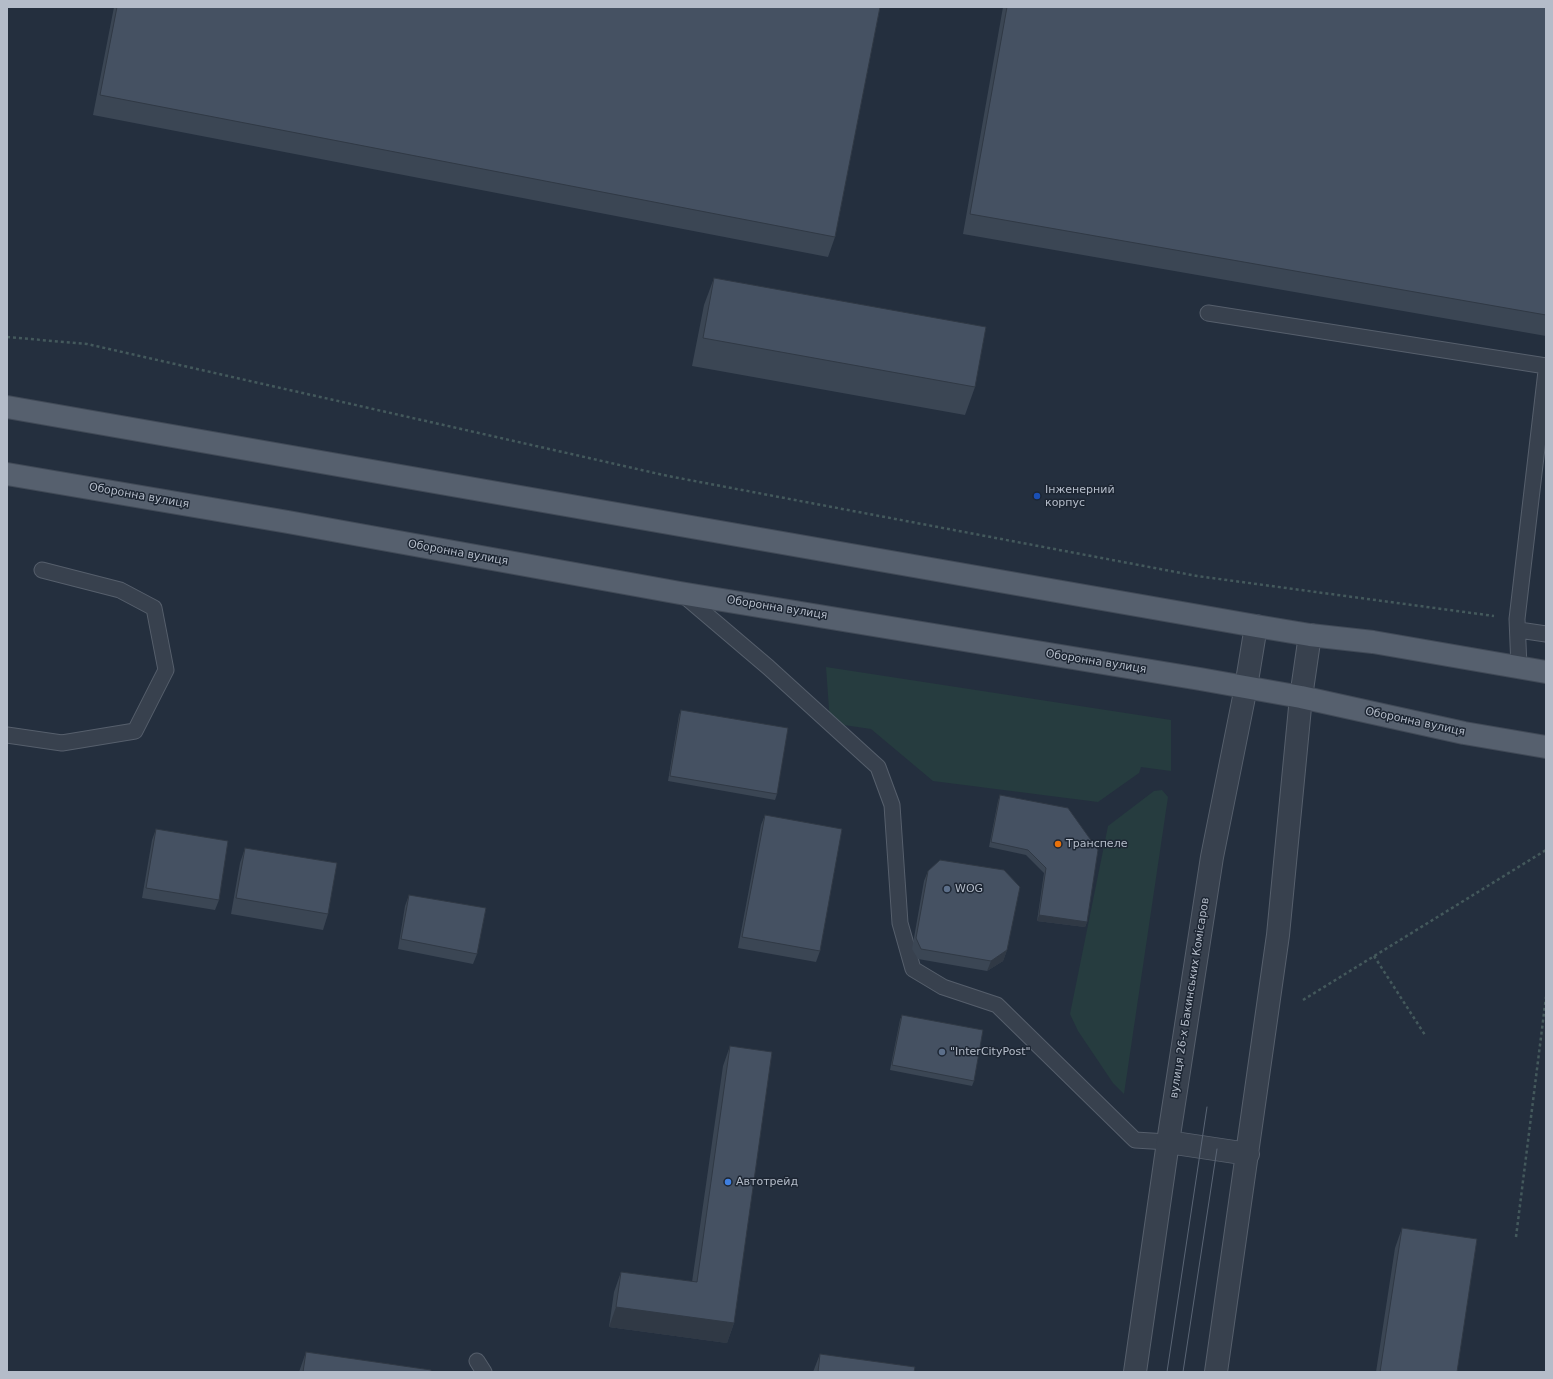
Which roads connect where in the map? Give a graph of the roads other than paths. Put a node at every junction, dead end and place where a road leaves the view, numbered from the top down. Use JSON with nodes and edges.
{"nodes":[{"id":1,"x":1208,"y":313,"type":"dead end"},
{"id":2,"x":1546,"y":366,"type":"edge"},
{"id":3,"x":1546,"y":371,"type":"edge"},
{"id":4,"x":7,"y":407,"type":"edge"},
{"id":5,"x":7,"y":474,"type":"edge"},
{"id":6,"x":42,"y":570,"type":"dead end"},
{"id":7,"x":680,"y":593,"type":"junction"},
{"id":8,"x":1518,"y":624,"type":"junction"},
{"id":9,"x":1256,"y":626,"type":"junction"},
{"id":10,"x":1546,"y":634,"type":"edge"},
{"id":11,"x":1310,"y":635,"type":"junction"},
{"id":12,"x":1519,"y":667,"type":"junction"},
{"id":13,"x":1546,"y":672,"type":"edge"},
{"id":14,"x":1246,"y":687,"type":"junction"},
{"id":15,"x":1300,"y":697,"type":"junction"},
{"id":16,"x":7,"y":735,"type":"edge"},
{"id":17,"x":1546,"y":746,"type":"edge"},
{"id":18,"x":1168,"y":1142,"type":"junction"},
{"id":19,"x":1248,"y":1154,"type":"junction"},
{"id":20,"x":1135,"y":1372,"type":"edge"},
{"id":21,"x":1216,"y":1372,"type":"edge"}],
"edges":[{"from":1,"to":2,"type":"lane"},
{"from":3,"to":8,"type":"lane"},
{"from":4,"to":9,"type":"main road"},
{"from":5,"to":7,"type":"main road","name":"Оборонна вулиця"},
{"from":6,"to":16,"type":"lane"},
{"from":7,"to":14,"type":"main road","name":"Оборонна вулиця"},
{"from":7,"to":18,"type":"lane"},
{"from":8,"to":10,"type":"lane"},
{"from":8,"to":12,"type":"lane"},
{"from":9,"to":11,"type":"main road"},
{"from":9,"to":14,"type":"street","name":"вулиця 26-х Бакинських Комісаров"},
{"from":11,"to":12,"type":"main road"},
{"from":11,"to":15,"type":"street"},
{"from":12,"to":13,"type":"main road"},
{"from":14,"to":15,"type":"main road","name":"Оборонна вулиця"},
{"from":14,"to":18,"type":"street","name":"вулиця 26-х Бакинських Комісаров"},
{"from":15,"to":17,"type":"main road","name":"Оборонна вулиця"},
{"from":15,"to":19,"type":"street"},
{"from":18,"to":19,"type":"street"},
{"from":18,"to":20,"type":"street","name":"вулиця 26-х Бакинських Комісаров"},
{"from":19,"to":21,"type":"street"}]}
